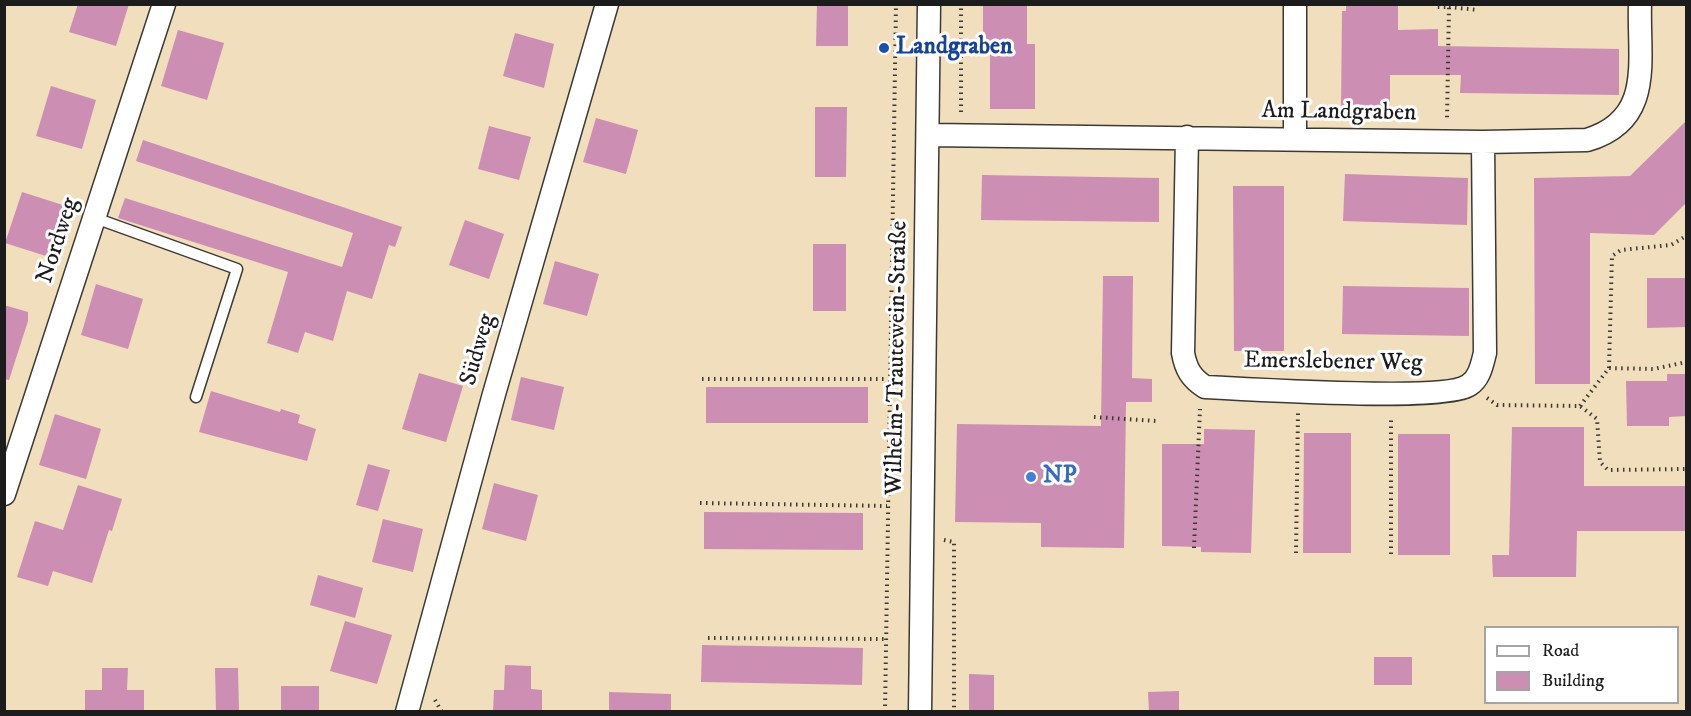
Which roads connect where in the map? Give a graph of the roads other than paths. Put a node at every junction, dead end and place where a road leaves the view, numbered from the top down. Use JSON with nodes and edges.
{"nodes":[{"id":1,"x":164,"y":4,"type":"edge"},
{"id":2,"x":608,"y":4,"type":"edge"},
{"id":3,"x":929,"y":4,"type":"edge"},
{"id":4,"x":1295,"y":4,"type":"edge"},
{"id":5,"x":1640,"y":4,"type":"edge"},
{"id":6,"x":929,"y":135,"type":"junction"},
{"id":7,"x":1187,"y":137,"type":"junction"},
{"id":8,"x":1295,"y":139,"type":"junction"},
{"id":9,"x":1483,"y":142,"type":"junction"},
{"id":10,"x":95,"y":218,"type":"junction"},
{"id":11,"x":196,"y":397,"type":"dead end"},
{"id":12,"x":4,"y":494,"type":"edge"},
{"id":13,"x":407,"y":711,"type":"edge"},
{"id":14,"x":920,"y":711,"type":"edge"}],
"edges":[{"from":1,"to":10,"type":"street","name":"Nordweg"},
{"from":2,"to":13,"type":"street","name":"Südweg"},
{"from":3,"to":6,"type":"street","name":"Wilhelm-Trautewein-Straße"},
{"from":4,"to":8,"type":"street"},
{"from":5,"to":9,"type":"street","name":"Am Landgraben"},
{"from":6,"to":7,"type":"street","name":"Am Landgraben"},
{"from":6,"to":14,"type":"street","name":"Wilhelm-Trautewein-Straße"},
{"from":7,"to":8,"type":"street","name":"Am Landgraben"},
{"from":7,"to":9,"type":"street","name":"Emerslebener Weg"},
{"from":8,"to":9,"type":"street","name":"Am Landgraben"},
{"from":10,"to":11,"type":"lane"},
{"from":10,"to":12,"type":"street","name":"Nordweg"}]}
